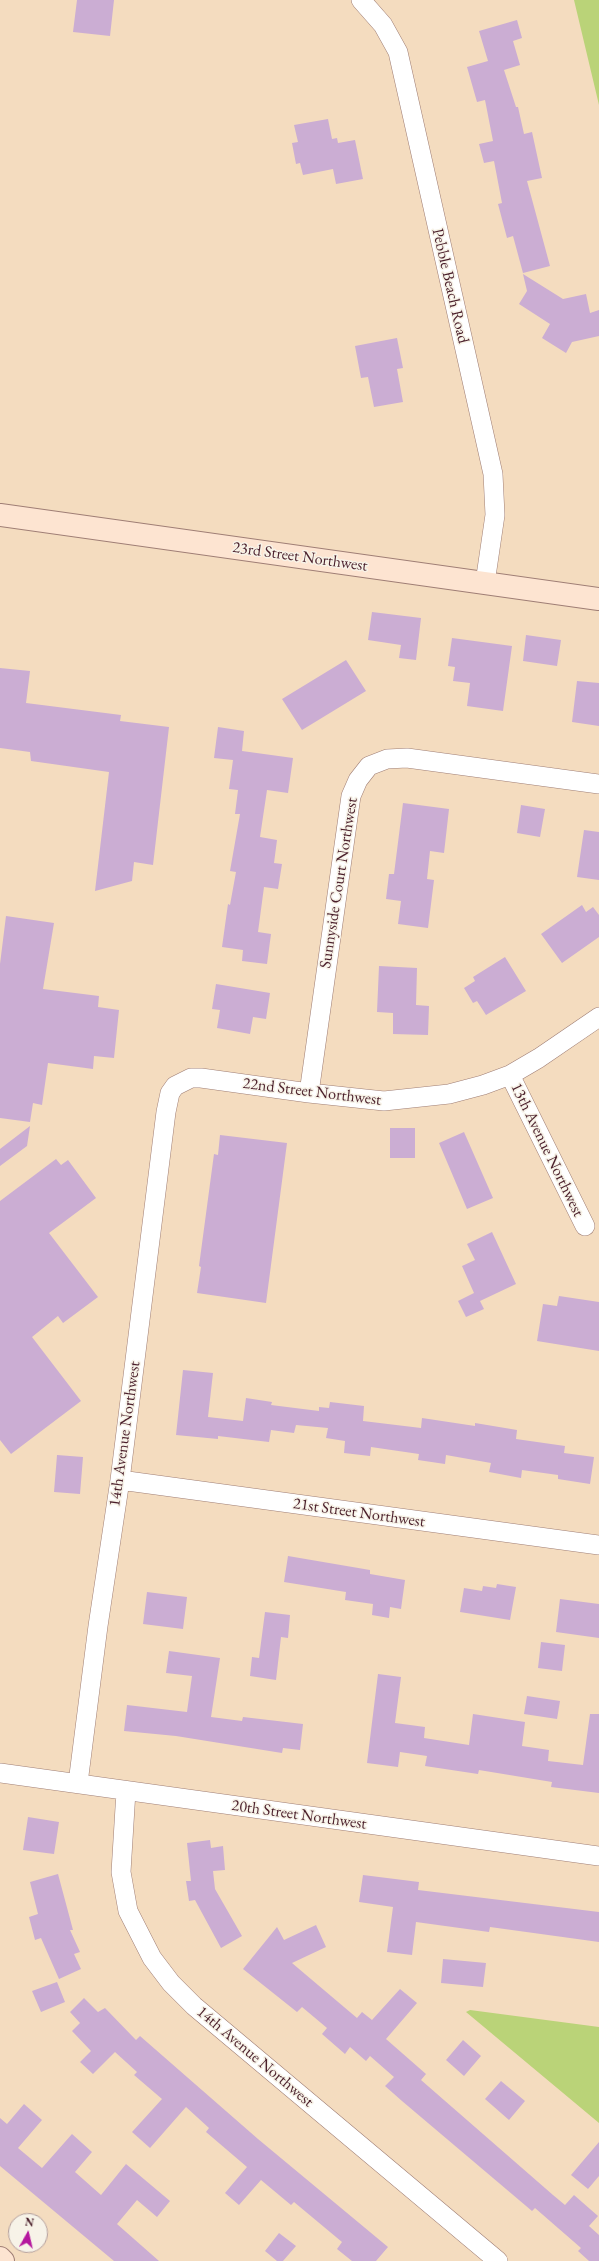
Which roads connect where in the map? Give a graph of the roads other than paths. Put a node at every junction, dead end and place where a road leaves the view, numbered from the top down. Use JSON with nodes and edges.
{"nodes":[{"id":1,"x":362,"y":0,"type":"edge"},
{"id":2,"x":0,"y":515,"type":"edge"},
{"id":3,"x":485,"y":583,"type":"junction"},
{"id":4,"x":599,"y":600,"type":"edge"},
{"id":5,"x":599,"y":784,"type":"edge"},
{"id":6,"x":599,"y":1017,"type":"edge"},
{"id":7,"x":510,"y":1075,"type":"junction"},
{"id":8,"x":175,"y":1086,"type":"joint"},
{"id":9,"x":309,"y":1094,"type":"junction"},
{"id":10,"x":585,"y":1226,"type":"dead end"},
{"id":11,"x":120,"y":1480,"type":"junction"},
{"id":12,"x":599,"y":1545,"type":"edge"},
{"id":13,"x":0,"y":1773,"type":"edge"},
{"id":14,"x":78,"y":1783,"type":"junction"},
{"id":15,"x":126,"y":1791,"type":"junction"},
{"id":16,"x":599,"y":1856,"type":"edge"},
{"id":17,"x":0,"y":2258,"type":"edge"},
{"id":18,"x":4,"y":2261,"type":"edge"},
{"id":19,"x":498,"y":2261,"type":"edge"}],
"edges":[{"from":1,"to":3,"type":"street","name":"Pebble Beach Road"},
{"from":2,"to":3,"type":"street","name":"23rd Street Northwest"},
{"from":3,"to":4,"type":"street","name":"23rd Street Northwest"},
{"from":5,"to":9,"type":"street","name":"Sunnyside Court Northwest"},
{"from":6,"to":7,"type":"street","name":"22nd Street Northwest"},
{"from":7,"to":9,"type":"street","name":"22nd Street Northwest"},
{"from":7,"to":10,"type":"street","name":"13th Avenue Northwest"},
{"from":8,"to":9,"type":"street","name":"22nd Street Northwest"},
{"from":8,"to":11,"type":"street","name":"14th Avenue Northwest"},
{"from":11,"to":12,"type":"street","name":"21st Street Northwest"},
{"from":11,"to":14,"type":"street","name":"14th Avenue Northwest"},
{"from":13,"to":14,"type":"street","name":"20th Street Northwest"},
{"from":14,"to":15,"type":"street","name":"20th Street Northwest"},
{"from":15,"to":16,"type":"street","name":"20th Street Northwest"},
{"from":15,"to":19,"type":"street","name":"14th Avenue Northwest"},
{"from":17,"to":18,"type":"street"}]}
